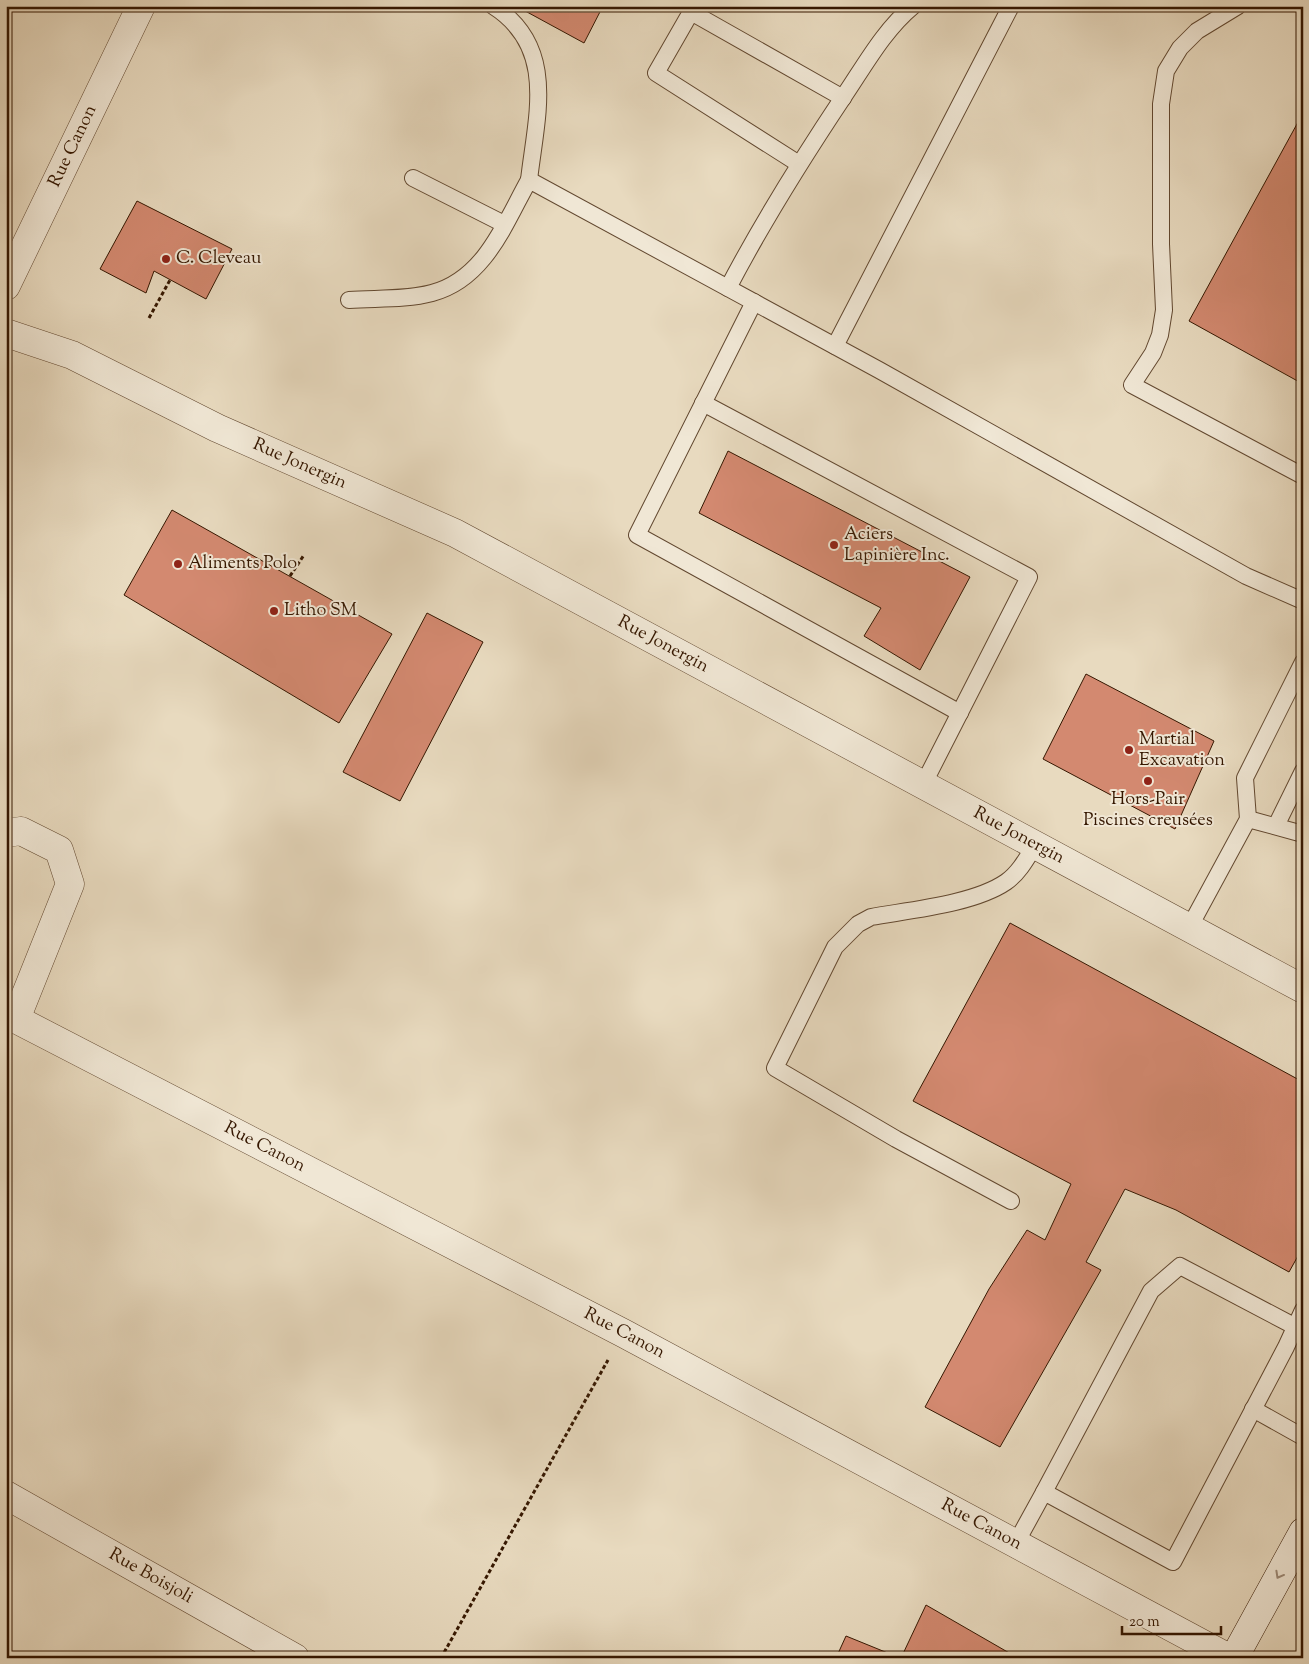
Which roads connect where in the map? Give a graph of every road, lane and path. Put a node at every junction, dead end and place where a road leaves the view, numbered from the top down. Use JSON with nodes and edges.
{"nodes":[{"id":1,"x":141,"y":6,"type":"edge"},
{"id":2,"x":493,"y":6,"type":"edge"},
{"id":3,"x":913,"y":6,"type":"edge"},
{"id":4,"x":1011,"y":6,"type":"edge"},
{"id":5,"x":1238,"y":6,"type":"edge"},
{"id":6,"x":691,"y":9,"type":"edge"},
{"id":7,"x":843,"y":98,"type":"junction"},
{"id":8,"x":799,"y":164,"type":"junction"},
{"id":9,"x":413,"y":178,"type":"dead end"},
{"id":10,"x":529,"y":180,"type":"junction"},
{"id":11,"x":504,"y":224,"type":"junction"},
{"id":12,"x":170,"y":280,"type":"dead end"},
{"id":13,"x":6,"y":286,"type":"edge"},
{"id":14,"x":728,"y":288,"type":"junction"},
{"id":15,"x":349,"y":300,"type":"dead end"},
{"id":16,"x":754,"y":302,"type":"junction"},
{"id":17,"x":149,"y":318,"type":"dead end"},
{"id":18,"x":6,"y":333,"type":"edge"},
{"id":19,"x":835,"y":346,"type":"junction"},
{"id":20,"x":703,"y":403,"type":"junction"},
{"id":21,"x":1303,"y":476,"type":"edge"},
{"id":22,"x":304,"y":555,"type":"dead end"},
{"id":23,"x":290,"y":576,"type":"dead end"},
{"id":24,"x":1303,"y":601,"type":"edge"},
{"id":25,"x":1303,"y":662,"type":"edge"},
{"id":26,"x":960,"y":713,"type":"junction"},
{"id":27,"x":1303,"y":771,"type":"edge"},
{"id":28,"x":923,"y":785,"type":"junction"},
{"id":29,"x":1248,"y":818,"type":"junction"},
{"id":30,"x":1276,"y":826,"type":"junction"},
{"id":31,"x":6,"y":833,"type":"edge"},
{"id":32,"x":1303,"y":834,"type":"edge"},
{"id":33,"x":1035,"y":845,"type":"junction"},
{"id":34,"x":1189,"y":928,"type":"junction"},
{"id":35,"x":1303,"y":989,"type":"edge"},
{"id":36,"x":11,"y":1017,"type":"edge"},
{"id":37,"x":1011,"y":1201,"type":"dead end"},
{"id":38,"x":1303,"y":1310,"type":"edge"},
{"id":39,"x":1294,"y":1326,"type":"junction"},
{"id":40,"x":623,"y":1333,"type":"junction"},
{"id":41,"x":1254,"y":1409,"type":"junction"},
{"id":42,"x":1303,"y":1437,"type":"edge"},
{"id":43,"x":1044,"y":1492,"type":"junction"},
{"id":44,"x":6,"y":1495,"type":"edge"},
{"id":45,"x":1303,"y":1532,"type":"edge"},
{"id":46,"x":1016,"y":1544,"type":"junction"},
{"id":47,"x":295,"y":1658,"type":"edge"},
{"id":48,"x":441,"y":1658,"type":"edge"},
{"id":49,"x":1229,"y":1658,"type":"edge"},
{"id":50,"x":1234,"y":1658,"type":"edge"}],
"edges":[{"from":1,"to":13,"type":"street","name":"Rue Canon"},
{"from":2,"to":10,"type":"lane"},
{"from":3,"to":7,"type":"lane"},
{"from":4,"to":19,"type":"lane"},
{"from":5,"to":21,"type":"lane"},
{"from":6,"to":7,"type":"lane"},
{"from":6,"to":8,"type":"lane"},
{"from":7,"to":8,"type":"lane"},
{"from":8,"to":14,"type":"lane"},
{"from":9,"to":11,"type":"lane"},
{"from":10,"to":11,"type":"lane"},
{"from":10,"to":14,"type":"lane"},
{"from":11,"to":15,"type":"lane"},
{"from":12,"to":17,"type":"path"},
{"from":14,"to":16,"type":"lane"},
{"from":16,"to":19,"type":"lane"},
{"from":16,"to":20,"type":"lane"},
{"from":18,"to":28,"type":"street","name":"Rue Jonergin"},
{"from":19,"to":24,"type":"lane"},
{"from":20,"to":26,"type":"lane"},
{"from":20,"to":26,"type":"lane"},
{"from":22,"to":23,"type":"path"},
{"from":25,"to":29,"type":"lane"},
{"from":26,"to":28,"type":"lane"},
{"from":27,"to":30,"type":"lane"},
{"from":28,"to":33,"type":"street","name":"Rue Jonergin"},
{"from":29,"to":30,"type":"lane"},
{"from":29,"to":34,"type":"lane"},
{"from":30,"to":32,"type":"lane"},
{"from":31,"to":36,"type":"street","name":"Rue Canon"},
{"from":33,"to":34,"type":"street","name":"Rue Jonergin"},
{"from":33,"to":37,"type":"lane"},
{"from":34,"to":35,"type":"street","name":"Rue Jonergin"},
{"from":36,"to":40,"type":"street","name":"Rue Canon"},
{"from":38,"to":39,"type":"lane"},
{"from":39,"to":41,"type":"lane"},
{"from":39,"to":43,"type":"lane"},
{"from":40,"to":46,"type":"street","name":"Rue Canon"},
{"from":40,"to":48,"type":"path"},
{"from":41,"to":42,"type":"lane"},
{"from":41,"to":43,"type":"lane"},
{"from":43,"to":46,"type":"lane"},
{"from":44,"to":47,"type":"street","name":"Rue Boisjoli"},
{"from":45,"to":50,"type":"street","one_way":true},
{"from":46,"to":49,"type":"street","name":"Rue Canon"}]}
